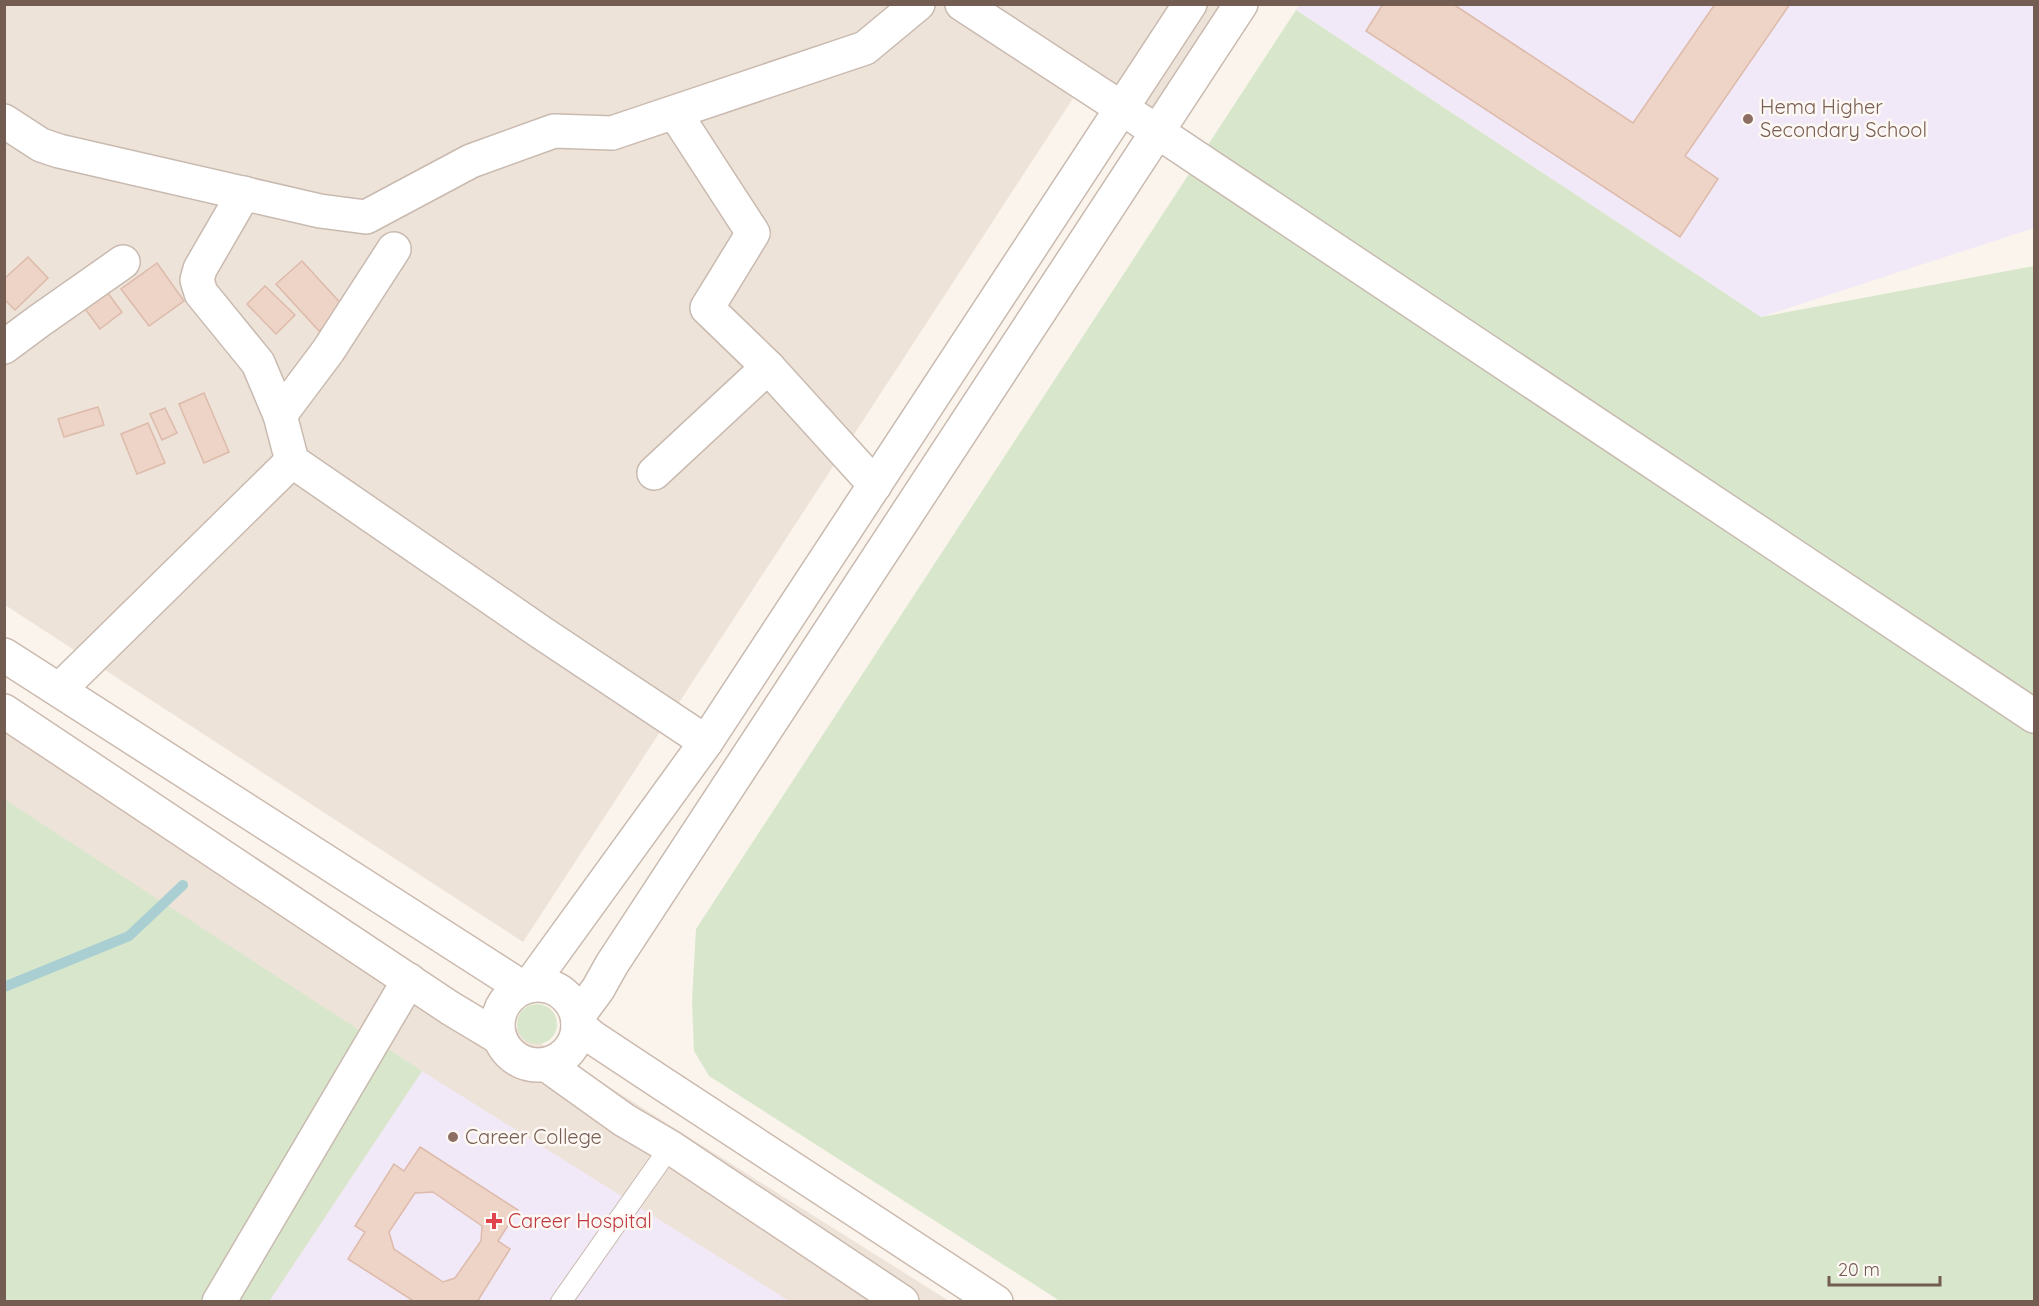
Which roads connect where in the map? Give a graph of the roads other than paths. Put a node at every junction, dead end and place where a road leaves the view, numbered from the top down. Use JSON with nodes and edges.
{"nodes":[{"id":1,"x":918,"y":4,"type":"edge"},
{"id":2,"x":962,"y":4,"type":"edge"},
{"id":3,"x":1190,"y":4,"type":"edge"},
{"id":4,"x":1240,"y":4,"type":"edge"},
{"id":5,"x":1121,"y":110,"type":"junction"},
{"id":6,"x":675,"y":113,"type":"junction"},
{"id":7,"x":4,"y":121,"type":"edge"},
{"id":8,"x":1158,"y":132,"type":"junction"},
{"id":9,"x":244,"y":193,"type":"junction"},
{"id":10,"x":394,"y":249,"type":"dead end"},
{"id":11,"x":123,"y":262,"type":"dead end"},
{"id":12,"x":4,"y":347,"type":"edge"},
{"id":13,"x":768,"y":367,"type":"junction"},
{"id":14,"x":280,"y":415,"type":"junction"},
{"id":15,"x":292,"y":461,"type":"junction"},
{"id":16,"x":654,"y":473,"type":"dead end"},
{"id":17,"x":875,"y":485,"type":"junction"},
{"id":18,"x":4,"y":655,"type":"edge"},
{"id":19,"x":59,"y":690,"type":"junction"},
{"id":20,"x":4,"y":711,"type":"edge"},
{"id":21,"x":2034,"y":716,"type":"edge"},
{"id":22,"x":706,"y":742,"type":"junction"},
{"id":23,"x":409,"y":980,"type":"junction"},
{"id":24,"x":526,"y":986,"type":"junction"},
{"id":25,"x":578,"y":1021,"type":"junction"},
{"id":26,"x":500,"y":1038,"type":"junction"},
{"id":27,"x":547,"y":1065,"type":"junction"},
{"id":28,"x":670,"y":1147,"type":"junction"},
{"id":29,"x":219,"y":1302,"type":"edge"},
{"id":30,"x":561,"y":1302,"type":"edge"},
{"id":31,"x":902,"y":1302,"type":"edge"},
{"id":32,"x":996,"y":1302,"type":"edge"}],
"edges":[{"from":1,"to":6,"type":"street"},
{"from":2,"to":5,"type":"street"},
{"from":3,"to":5,"type":"street"},
{"from":4,"to":8,"type":"street"},
{"from":5,"to":8,"type":"street"},
{"from":5,"to":17,"type":"street"},
{"from":6,"to":9,"type":"street"},
{"from":6,"to":13,"type":"street"},
{"from":7,"to":9,"type":"street"},
{"from":8,"to":21,"type":"street"},
{"from":8,"to":25,"type":"street"},
{"from":9,"to":14,"type":"street"},
{"from":10,"to":14,"type":"street"},
{"from":11,"to":12,"type":"street"},
{"from":13,"to":16,"type":"street"},
{"from":13,"to":17,"type":"street"},
{"from":14,"to":15,"type":"street"},
{"from":15,"to":19,"type":"street"},
{"from":15,"to":22,"type":"street"},
{"from":17,"to":22,"type":"street"},
{"from":18,"to":19,"type":"street"},
{"from":19,"to":24,"type":"street"},
{"from":20,"to":23,"type":"street"},
{"from":22,"to":24,"type":"street"},
{"from":23,"to":26,"type":"street"},
{"from":23,"to":29,"type":"street"},
{"from":24,"to":25,"type":"street"},
{"from":24,"to":26,"type":"street"},
{"from":25,"to":27,"type":"street"},
{"from":25,"to":32,"type":"street"},
{"from":26,"to":27,"type":"street"},
{"from":27,"to":28,"type":"street"},
{"from":28,"to":30,"type":"lane"},
{"from":28,"to":31,"type":"street"}]}
